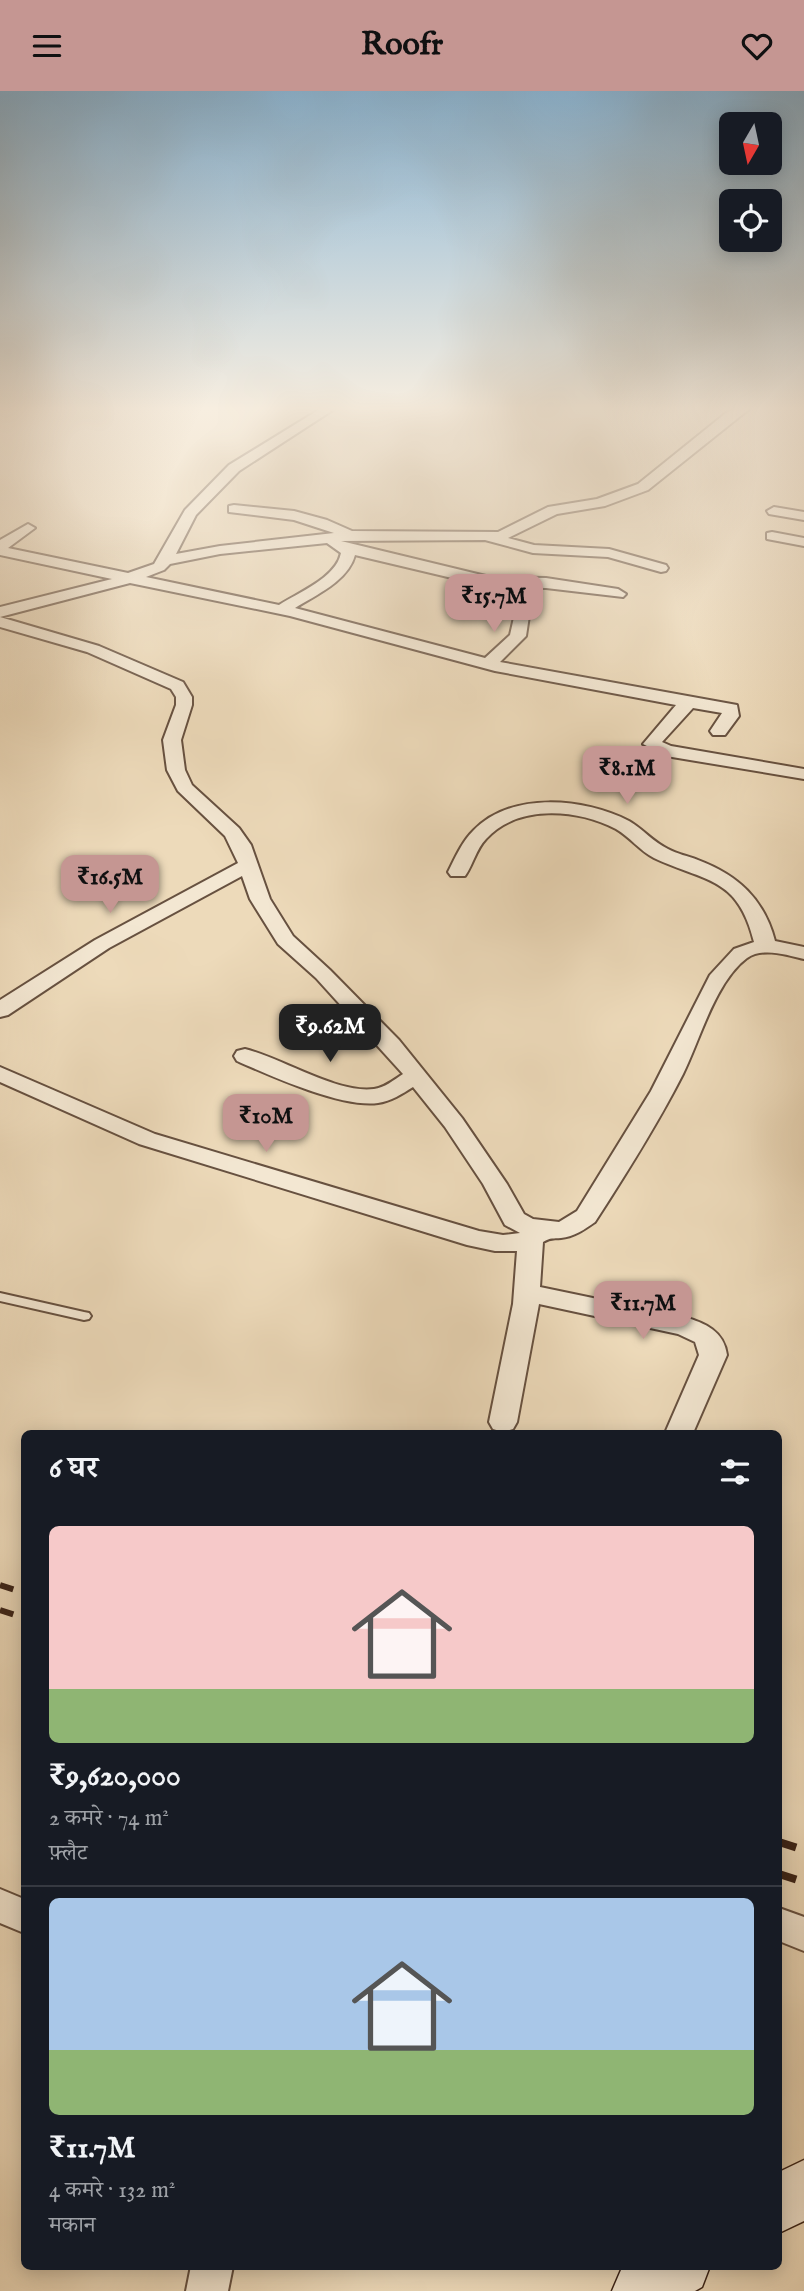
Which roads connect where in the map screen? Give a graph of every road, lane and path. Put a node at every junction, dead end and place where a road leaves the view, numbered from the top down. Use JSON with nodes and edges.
{"nodes":[{"id":1,"x":194,"y":509,"type":"edge"},
{"id":2,"x":234,"y":509,"type":"dead end"},
{"id":3,"x":562,"y":509,"type":"edge"},
{"id":4,"x":774,"y":511,"type":"dead end"},
{"id":5,"x":804,"y":516,"type":"edge"},
{"id":6,"x":28,"y":528,"type":"dead end"},
{"id":7,"x":772,"y":536,"type":"dead end"},
{"id":8,"x":490,"y":537,"type":"junction"},
{"id":9,"x":348,"y":542,"type":"junction"},
{"id":10,"x":804,"y":543,"type":"edge"},
{"id":11,"x":0,"y":549,"type":"edge"},
{"id":12,"x":166,"y":561,"type":"junction"},
{"id":13,"x":661,"y":569,"type":"dead end"},
{"id":14,"x":132,"y":579,"type":"junction"},
{"id":15,"x":618,"y":594,"type":"dead end"},
{"id":16,"x":281,"y":610,"type":"junction"},
{"id":17,"x":0,"y":611,"type":"edge"},
{"id":18,"x":521,"y":616,"type":"dead end"},
{"id":19,"x":0,"y":622,"type":"edge"},
{"id":20,"x":489,"y":664,"type":"junction"},
{"id":21,"x":683,"y":701,"type":"junction"},
{"id":22,"x":719,"y":731,"type":"dead end"},
{"id":23,"x":804,"y":773,"type":"edge"},
{"id":24,"x":247,"y":866,"type":"junction"},
{"id":25,"x":458,"y":872,"type":"dead end"},
{"id":26,"x":766,"y":948,"type":"junction"},
{"id":27,"x":804,"y":953,"type":"edge"},
{"id":28,"x":0,"y":1010,"type":"edge"},
{"id":29,"x":246,"y":1056,"type":"dead end"},
{"id":30,"x":0,"y":1074,"type":"edge"},
{"id":31,"x":416,"y":1076,"type":"junction"},
{"id":32,"x":537,"y":1234,"type":"junction"},
{"id":33,"x":527,"y":1293,"type":"junction"},
{"id":34,"x":0,"y":1297,"type":"edge"},
{"id":35,"x":84,"y":1316,"type":"dead end"},
{"id":36,"x":503,"y":1422,"type":"dead end"},
{"id":37,"x":680,"y":1430,"type":"edge"},
{"id":38,"x":0,"y":1905,"type":"edge"},
{"id":39,"x":21,"y":1916,"type":"edge"},
{"id":40,"x":782,"y":1925,"type":"edge"},
{"id":41,"x":804,"y":1934,"type":"edge"},
{"id":42,"x":804,"y":2189,"type":"edge"},
{"id":43,"x":782,"y":2202,"type":"edge"},
{"id":44,"x":211,"y":2270,"type":"edge"},
{"id":45,"x":675,"y":2270,"type":"edge"},
{"id":46,"x":207,"y":2291,"type":"edge"},
{"id":47,"x":642,"y":2291,"type":"edge"}],
"edges":[{"from":1,"to":12,"type":"street"},
{"from":2,"to":9,"type":"street"},
{"from":3,"to":8,"type":"street"},
{"from":4,"to":5,"type":"street"},
{"from":6,"to":11,"type":"street"},
{"from":7,"to":10,"type":"street"},
{"from":8,"to":9,"type":"street"},
{"from":8,"to":13,"type":"street"},
{"from":9,"to":12,"type":"street"},
{"from":9,"to":15,"type":"street"},
{"from":9,"to":16,"type":"street"},
{"from":11,"to":14,"type":"street"},
{"from":12,"to":14,"type":"street"},
{"from":14,"to":16,"type":"street"},
{"from":14,"to":17,"type":"street"},
{"from":16,"to":20,"type":"street"},
{"from":18,"to":20,"type":"street"},
{"from":19,"to":24,"type":"street"},
{"from":20,"to":21,"type":"street"},
{"from":21,"to":22,"type":"street"},
{"from":21,"to":23,"type":"street"},
{"from":24,"to":28,"type":"street"},
{"from":24,"to":31,"type":"street"},
{"from":25,"to":26,"type":"street"},
{"from":26,"to":27,"type":"street"},
{"from":26,"to":32,"type":"street"},
{"from":29,"to":31,"type":"street"},
{"from":30,"to":32,"type":"street"},
{"from":31,"to":32,"type":"street"},
{"from":32,"to":33,"type":"street"},
{"from":33,"to":36,"type":"street"},
{"from":33,"to":37,"type":"street"},
{"from":34,"to":35,"type":"lane"},
{"from":38,"to":39,"type":"street"},
{"from":40,"to":41,"type":"street"},
{"from":42,"to":43,"type":"street"},
{"from":44,"to":46,"type":"street"},
{"from":45,"to":47,"type":"street"}]}
